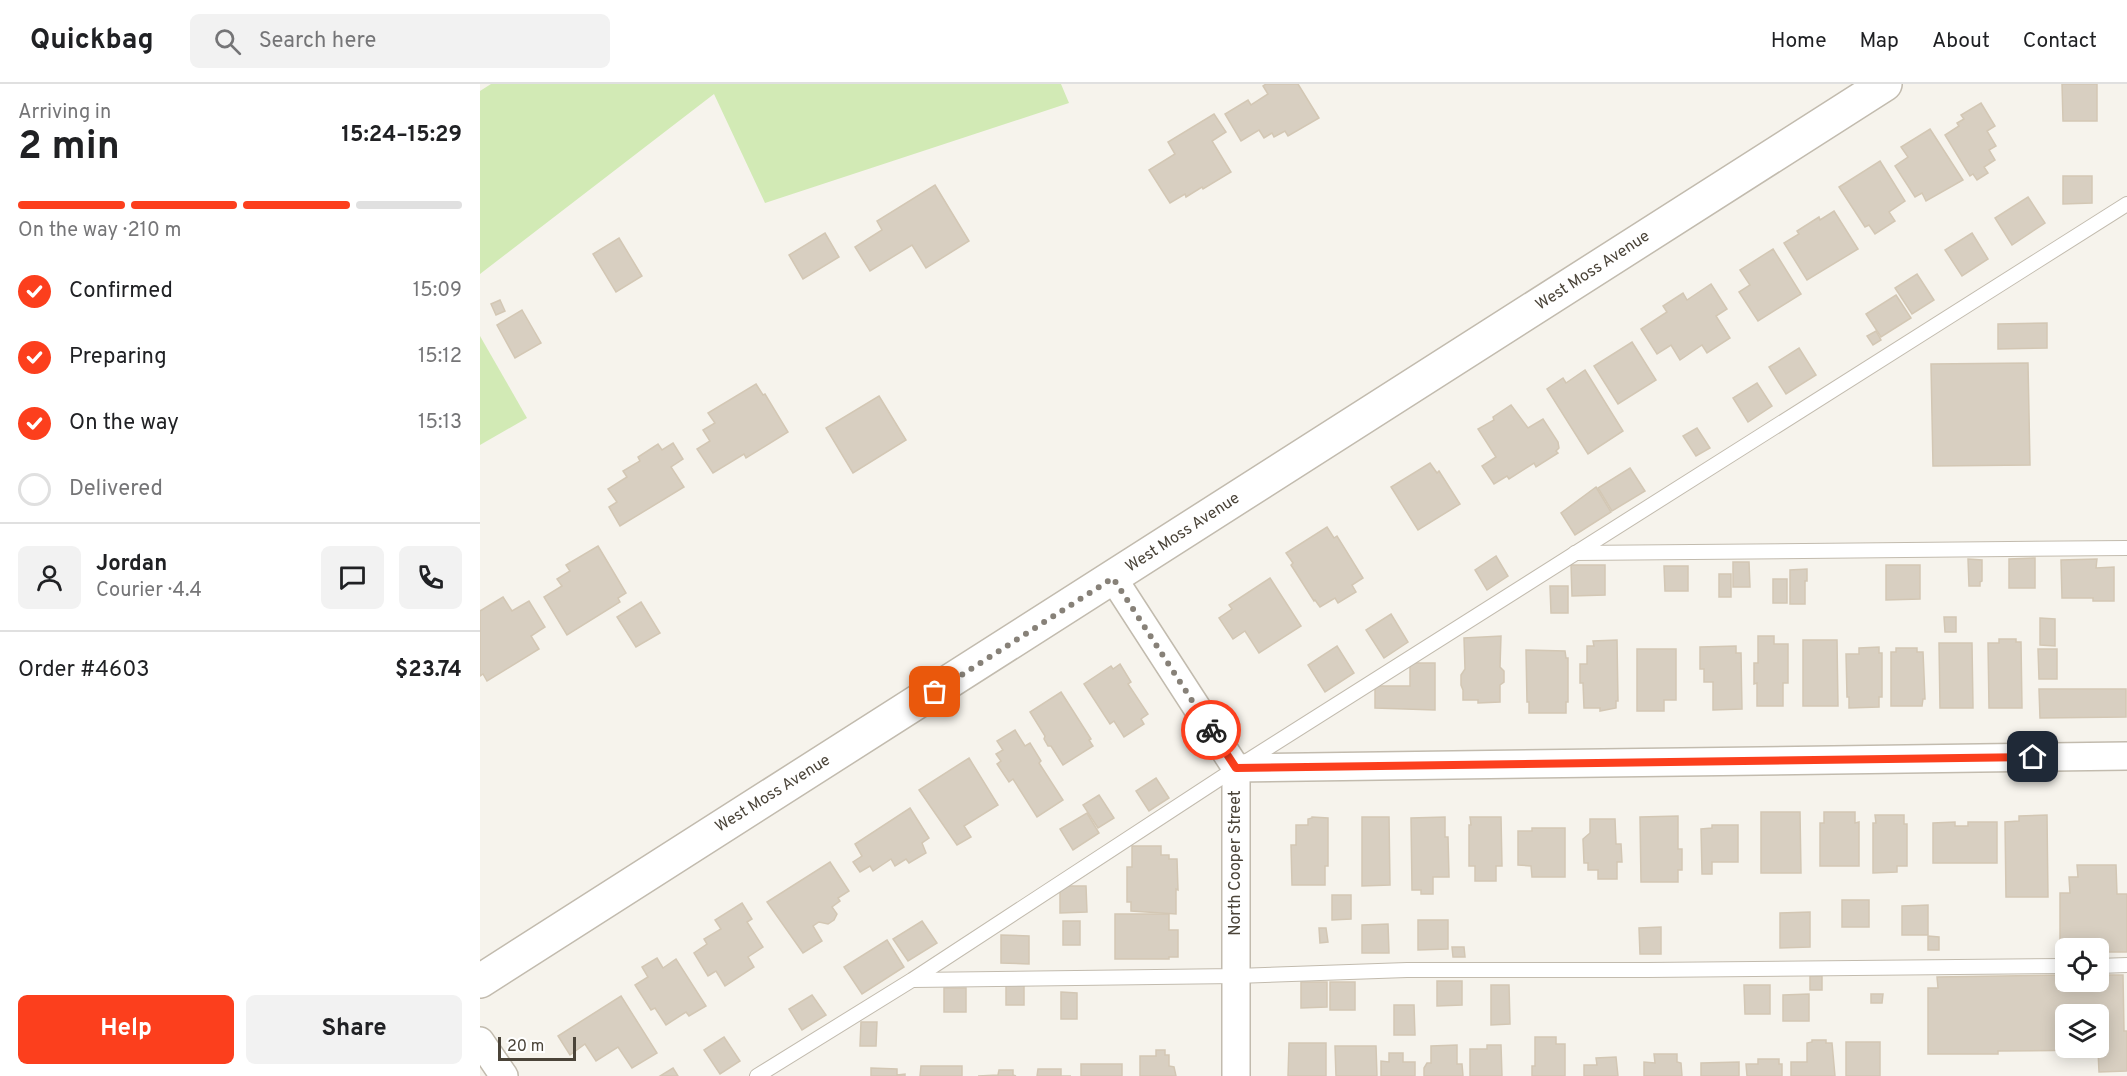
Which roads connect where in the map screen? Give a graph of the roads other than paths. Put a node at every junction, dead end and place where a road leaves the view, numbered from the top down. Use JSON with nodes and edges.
{"nodes":[{"id":1,"x":1885,"y":84,"type":"edge"},
{"id":2,"x":2127,"y":204,"type":"edge"},
{"id":3,"x":2127,"y":548,"type":"edge"},
{"id":4,"x":1575,"y":553,"type":"junction"},
{"id":5,"x":1113,"y":578,"type":"junction"},
{"id":6,"x":2127,"y":756,"type":"edge"},
{"id":7,"x":1236,"y":768,"type":"junction"},
{"id":8,"x":2127,"y":965,"type":"edge"},
{"id":9,"x":2055,"y":966,"type":"edge"},
{"id":10,"x":2109,"y":966,"type":"edge"},
{"id":11,"x":1236,"y":976,"type":"junction"},
{"id":12,"x":912,"y":980,"type":"junction"},
{"id":13,"x":480,"y":981,"type":"edge"},
{"id":14,"x":480,"y":1041,"type":"edge"},
{"id":15,"x":504,"y":1076,"type":"edge"},
{"id":16,"x":757,"y":1076,"type":"edge"},
{"id":17,"x":1236,"y":1076,"type":"edge"}],
"edges":[{"from":1,"to":5,"type":"street","name":"West Moss Avenue"},
{"from":2,"to":4,"type":"lane"},
{"from":3,"to":4,"type":"lane"},
{"from":4,"to":7,"type":"lane"},
{"from":5,"to":7,"type":"street","name":"North Cooper Street"},
{"from":5,"to":13,"type":"street","name":"West Moss Avenue"},
{"from":6,"to":7,"type":"street"},
{"from":7,"to":11,"type":"street","name":"North Cooper Street"},
{"from":7,"to":12,"type":"lane"},
{"from":8,"to":10,"type":"lane"},
{"from":9,"to":11,"type":"lane"},
{"from":11,"to":12,"type":"lane"},
{"from":11,"to":17,"type":"street","name":"North Cooper Street"},
{"from":12,"to":16,"type":"lane"},
{"from":14,"to":15,"type":"street"}]}
